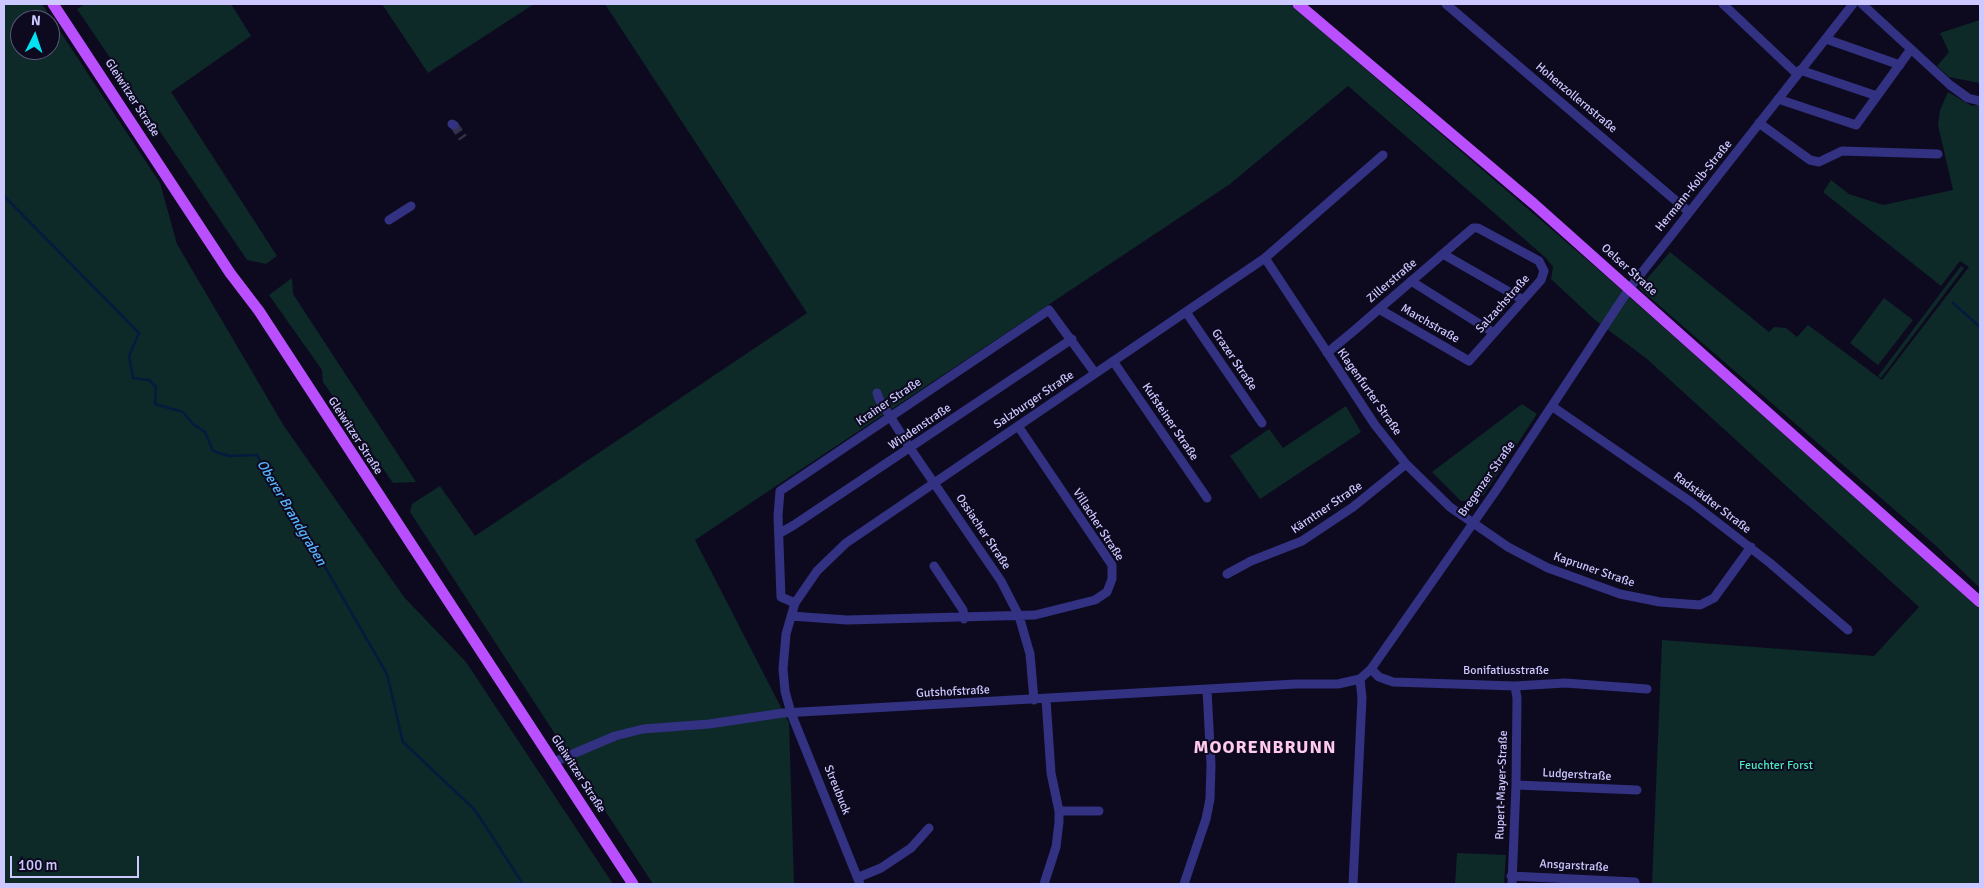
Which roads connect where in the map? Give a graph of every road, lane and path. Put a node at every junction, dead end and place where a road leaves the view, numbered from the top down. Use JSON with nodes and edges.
{"nodes":[{"id":1,"x":53,"y":4,"type":"edge"},
{"id":2,"x":1298,"y":4,"type":"edge"},
{"id":3,"x":1446,"y":4,"type":"edge"},
{"id":4,"x":1723,"y":4,"type":"edge"},
{"id":5,"x":1853,"y":4,"type":"edge"},
{"id":6,"x":1862,"y":4,"type":"edge"},
{"id":7,"x":1826,"y":39,"type":"junction"},
{"id":8,"x":1911,"y":49,"type":"junction"},
{"id":9,"x":1900,"y":65,"type":"junction"},
{"id":10,"x":1799,"y":72,"type":"junction"},
{"id":11,"x":1877,"y":96,"type":"junction"},
{"id":12,"x":1778,"y":99,"type":"junction"},
{"id":13,"x":1980,"y":101,"type":"edge"},
{"id":14,"x":1760,"y":123,"type":"junction"},
{"id":15,"x":1938,"y":154,"type":"dead end"},
{"id":16,"x":1383,"y":155,"type":"dead end"},
{"id":17,"x":411,"y":206,"type":"dead end"},
{"id":18,"x":1689,"y":212,"type":"junction"},
{"id":19,"x":389,"y":220,"type":"dead end"},
{"id":20,"x":1443,"y":254,"type":"junction"},
{"id":21,"x":1265,"y":258,"type":"junction"},
{"id":22,"x":1539,"y":261,"type":"joint"},
{"id":23,"x":1411,"y":281,"type":"junction"},
{"id":24,"x":1629,"y":289,"type":"junction"},
{"id":25,"x":1523,"y":300,"type":"junction"},
{"id":26,"x":1379,"y":309,"type":"junction"},
{"id":27,"x":1186,"y":312,"type":"junction"},
{"id":28,"x":1494,"y":333,"type":"junction"},
{"id":29,"x":1072,"y":339,"type":"junction"},
{"id":30,"x":1327,"y":353,"type":"junction"},
{"id":31,"x":1113,"y":361,"type":"junction"},
{"id":32,"x":1469,"y":361,"type":"joint"},
{"id":33,"x":1095,"y":373,"type":"junction"},
{"id":34,"x":877,"y":393,"type":"dead end"},
{"id":35,"x":1552,"y":407,"type":"junction"},
{"id":36,"x":890,"y":416,"type":"junction"},
{"id":37,"x":1262,"y":423,"type":"dead end"},
{"id":38,"x":1018,"y":426,"type":"junction"},
{"id":39,"x":910,"y":448,"type":"junction"},
{"id":40,"x":1406,"y":464,"type":"junction"},
{"id":41,"x":935,"y":482,"type":"junction"},
{"id":42,"x":1207,"y":498,"type":"dead end"},
{"id":43,"x":1472,"y":523,"type":"junction"},
{"id":44,"x":780,"y":532,"type":"junction"},
{"id":45,"x":1751,"y":547,"type":"junction"},
{"id":46,"x":934,"y":566,"type":"dead end"},
{"id":47,"x":1227,"y":574,"type":"dead end"},
{"id":48,"x":1980,"y":602,"type":"edge"},
{"id":49,"x":795,"y":603,"type":"junction"},
{"id":50,"x":791,"y":616,"type":"junction"},
{"id":51,"x":1019,"y":616,"type":"junction"},
{"id":52,"x":964,"y":619,"type":"junction"},
{"id":53,"x":1848,"y":630,"type":"dead end"},
{"id":54,"x":1371,"y":669,"type":"junction"},
{"id":55,"x":1360,"y":679,"type":"junction"},
{"id":56,"x":1515,"y":686,"type":"junction"},
{"id":57,"x":1647,"y":689,"type":"dead end"},
{"id":58,"x":1207,"y":690,"type":"junction"},
{"id":59,"x":1046,"y":699,"type":"junction"},
{"id":60,"x":1034,"y":700,"type":"junction"},
{"id":61,"x":791,"y":713,"type":"junction"},
{"id":62,"x":554,"y":762,"type":"junction"},
{"id":63,"x":1516,"y":785,"type":"junction"},
{"id":64,"x":1637,"y":790,"type":"dead end"},
{"id":65,"x":1059,"y":811,"type":"junction"},
{"id":66,"x":1099,"y":811,"type":"dead end"},
{"id":67,"x":929,"y":828,"type":"dead end"},
{"id":68,"x":1512,"y":880,"type":"edge"},
{"id":69,"x":860,"y":881,"type":"edge"},
{"id":70,"x":1635,"y":882,"type":"dead end"},
{"id":71,"x":633,"y":884,"type":"edge"},
{"id":72,"x":1044,"y":884,"type":"edge"},
{"id":73,"x":1184,"y":884,"type":"edge"},
{"id":74,"x":1353,"y":884,"type":"edge"}],
"edges":[{"from":1,"to":62,"type":"main road","name":"Gleiwitzer Straße"},
{"from":2,"to":24,"type":"main road","name":"Oelser Straße"},
{"from":3,"to":18,"type":"street","name":"Hohenzollernstraße"},
{"from":4,"to":10,"type":"street"},
{"from":5,"to":7,"type":"street","name":"Hermann-Kolb-Straße"},
{"from":6,"to":8,"type":"street"},
{"from":7,"to":9,"type":"street"},
{"from":7,"to":10,"type":"street","name":"Hermann-Kolb-Straße"},
{"from":8,"to":9,"type":"street"},
{"from":8,"to":13,"type":"street"},
{"from":9,"to":11,"type":"street"},
{"from":10,"to":11,"type":"street"},
{"from":10,"to":12,"type":"street","name":"Hermann-Kolb-Straße"},
{"from":11,"to":12,"type":"street"},
{"from":12,"to":14,"type":"street","name":"Hermann-Kolb-Straße"},
{"from":14,"to":15,"type":"street"},
{"from":14,"to":18,"type":"street","name":"Hermann-Kolb-Straße"},
{"from":16,"to":21,"type":"street","name":"Salzburger Straße"},
{"from":17,"to":19,"type":"street"},
{"from":18,"to":24,"type":"street","name":"Hermann-Kolb-Straße"},
{"from":20,"to":22,"type":"street","name":"Zillerstraße"},
{"from":20,"to":23,"type":"street","name":"Zillerstraße"},
{"from":20,"to":25,"type":"street"},
{"from":21,"to":27,"type":"street","name":"Salzburger Straße"},
{"from":21,"to":30,"type":"street","name":"Klagenfurter Straße"},
{"from":22,"to":25,"type":"street","name":"Salzachstraße"},
{"from":23,"to":26,"type":"street","name":"Zillerstraße"},
{"from":23,"to":28,"type":"street"},
{"from":24,"to":35,"type":"street","name":"Bregenzer Straße"},
{"from":24,"to":48,"type":"main road","name":"Oelser Straße"},
{"from":25,"to":28,"type":"street","name":"Salzachstraße"},
{"from":26,"to":30,"type":"street","name":"Zillerstraße"},
{"from":26,"to":32,"type":"street","name":"Marchstraße"},
{"from":27,"to":31,"type":"street","name":"Salzburger Straße"},
{"from":27,"to":37,"type":"street","name":"Grazer Straße"},
{"from":28,"to":32,"type":"street","name":"Salzachstraße"},
{"from":29,"to":33,"type":"street","name":"Krainer Straße"},
{"from":29,"to":36,"type":"street","name":"Krainer Straße"},
{"from":29,"to":39,"type":"street","name":"Windenstraße"},
{"from":30,"to":40,"type":"street","name":"Klagenfurter Straße"},
{"from":31,"to":33,"type":"street","name":"Salzburger Straße"},
{"from":31,"to":42,"type":"street","name":"Kufsteiner Straße"},
{"from":33,"to":38,"type":"street","name":"Salzburger Straße"},
{"from":34,"to":36,"type":"street","name":"Ossiacher Straße"},
{"from":35,"to":43,"type":"street","name":"Bregenzer Straße"},
{"from":35,"to":45,"type":"street","name":"Radstädter Straße"},
{"from":36,"to":39,"type":"street","name":"Ossiacher Straße"},
{"from":36,"to":44,"type":"street","name":"Krainer Straße"},
{"from":38,"to":41,"type":"street","name":"Salzburger Straße"},
{"from":38,"to":51,"type":"street","name":"Villacher Straße"},
{"from":39,"to":41,"type":"street","name":"Ossiacher Straße"},
{"from":39,"to":44,"type":"street","name":"Windenstraße"},
{"from":40,"to":43,"type":"street","name":"Klagenfurter Straße"},
{"from":40,"to":47,"type":"street","name":"Kärntner Straße"},
{"from":41,"to":49,"type":"street","name":"Salzburger Straße"},
{"from":41,"to":51,"type":"street","name":"Ossiacher Straße"},
{"from":43,"to":45,"type":"street","name":"Kapruner Straße"},
{"from":43,"to":54,"type":"street","name":"Bregenzer Straße"},
{"from":44,"to":49,"type":"street","name":"Krainer Straße"},
{"from":45,"to":53,"type":"street","name":"Radstädter Straße"},
{"from":46,"to":52,"type":"street"},
{"from":49,"to":50,"type":"street","name":"Salzburger Straße"},
{"from":50,"to":52,"type":"street","name":"Villacher Straße"},
{"from":50,"to":61,"type":"street","name":"Salzburger Straße"},
{"from":51,"to":52,"type":"street","name":"Villacher Straße"},
{"from":51,"to":60,"type":"street","name":"Ossiacher Straße"},
{"from":54,"to":55,"type":"street","name":"Bregenzer Straße"},
{"from":54,"to":56,"type":"street","name":"Bonifatiusstraße"},
{"from":55,"to":58,"type":"street","name":"Gutshofstraße"},
{"from":55,"to":74,"type":"street"},
{"from":56,"to":57,"type":"street","name":"Bonifatiusstraße"},
{"from":56,"to":63,"type":"street","name":"Rupert-Mayer-Straße"},
{"from":58,"to":59,"type":"street","name":"Gutshofstraße"},
{"from":58,"to":73,"type":"street"},
{"from":59,"to":60,"type":"street","name":"Gutshofstraße"},
{"from":59,"to":65,"type":"street"},
{"from":60,"to":61,"type":"street","name":"Gutshofstraße"},
{"from":61,"to":62,"type":"street","name":"Gutshofstraße"},
{"from":61,"to":69,"type":"street","name":"Streubuck"},
{"from":62,"to":71,"type":"main road","name":"Gleiwitzer Straße"},
{"from":63,"to":64,"type":"street","name":"Ludgerstraße"},
{"from":63,"to":68,"type":"street","name":"Rupert-Mayer-Straße"},
{"from":65,"to":66,"type":"street"},
{"from":65,"to":72,"type":"street"},
{"from":67,"to":69,"type":"street","name":"Streubuck"},
{"from":68,"to":70,"type":"street","name":"Ansgarstraße"}]}
